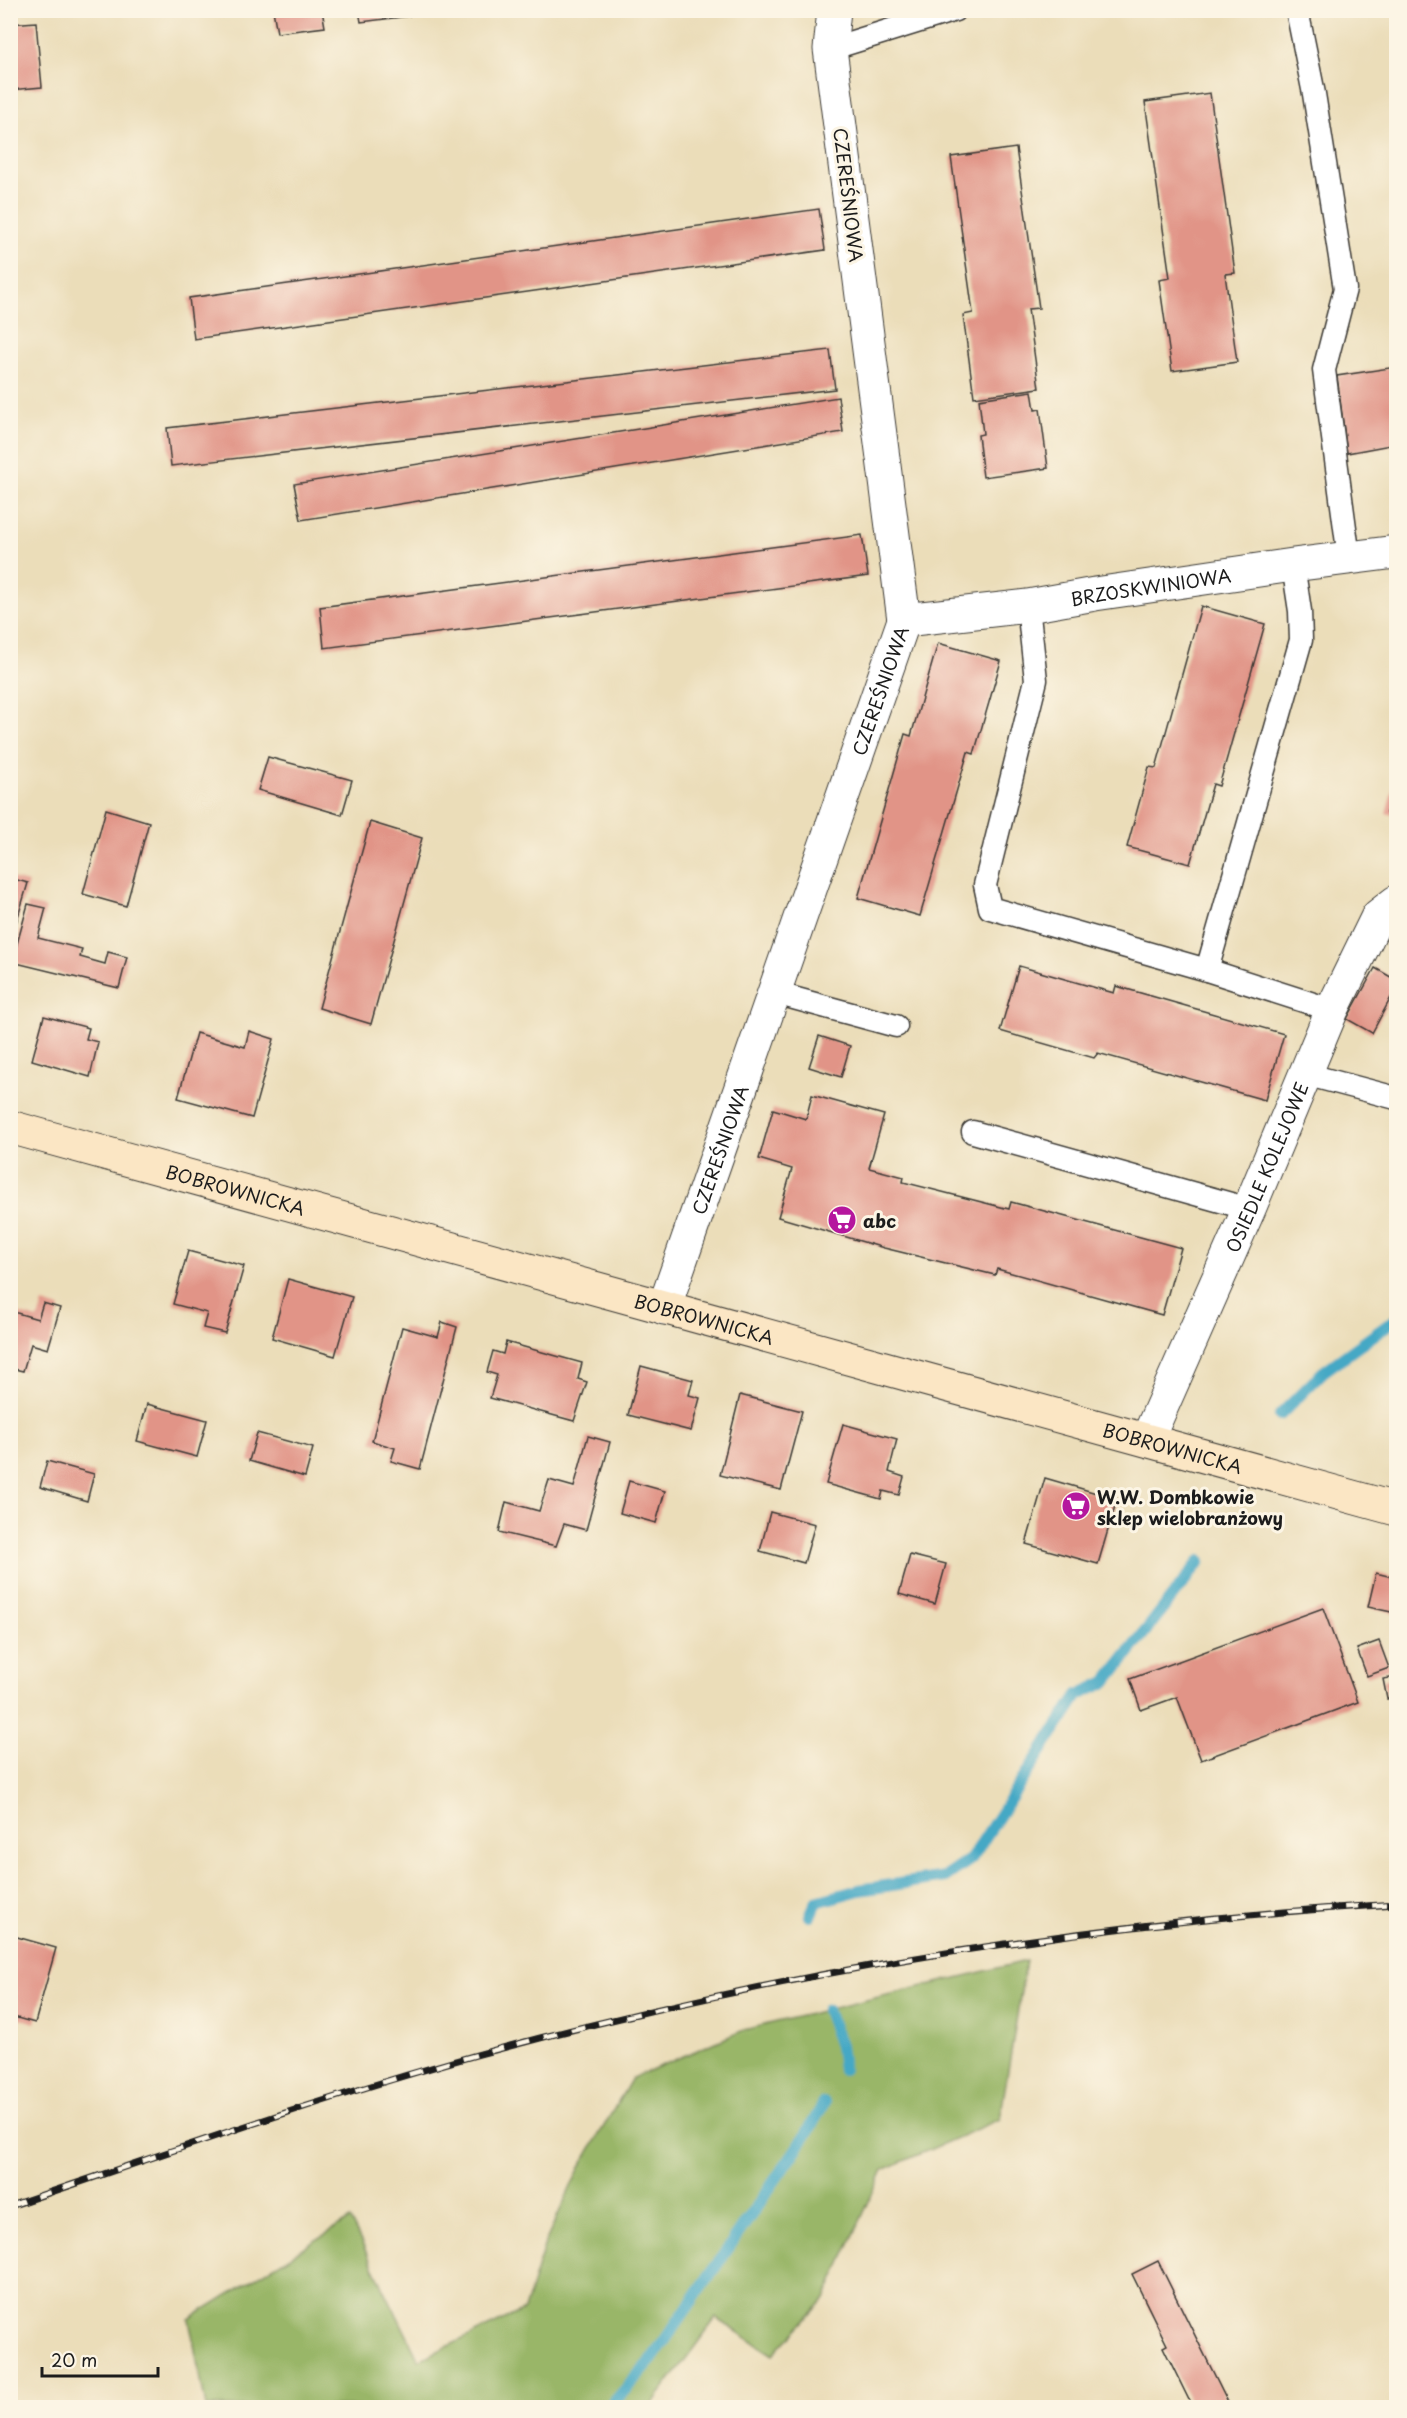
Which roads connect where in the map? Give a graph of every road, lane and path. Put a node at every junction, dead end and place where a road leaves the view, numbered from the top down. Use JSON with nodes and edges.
{"nodes":[{"id":1,"x":834,"y":10,"type":"edge"},
{"id":2,"x":955,"y":10,"type":"edge"},
{"id":3,"x":1297,"y":10,"type":"edge"},
{"id":4,"x":830,"y":50,"type":"junction"},
{"id":5,"x":1396,"y":552,"type":"edge"},
{"id":6,"x":1349,"y":558,"type":"junction"},
{"id":7,"x":1293,"y":565,"type":"junction"},
{"id":8,"x":1028,"y":606,"type":"junction"},
{"id":9,"x":904,"y":620,"type":"junction"},
{"id":10,"x":1396,"y":902,"type":"edge"},
{"id":11,"x":1207,"y":969,"type":"junction"},
{"id":12,"x":775,"y":993,"type":"junction"},
{"id":13,"x":1332,"y":1010,"type":"junction"},
{"id":14,"x":896,"y":1026,"type":"dead end"},
{"id":15,"x":1305,"y":1074,"type":"junction"},
{"id":16,"x":1396,"y":1098,"type":"edge"},
{"id":17,"x":10,"y":1127,"type":"edge"},
{"id":18,"x":973,"y":1132,"type":"dead end"},
{"id":19,"x":1249,"y":1209,"type":"junction"},
{"id":20,"x":664,"y":1308,"type":"junction"},
{"id":21,"x":1147,"y":1440,"type":"junction"},
{"id":22,"x":1396,"y":1509,"type":"edge"}],
"edges":[{"from":1,"to":4,"type":"street","name":"CZEREŚNIOWA"},
{"from":2,"to":4,"type":"lane"},
{"from":3,"to":6,"type":"lane"},
{"from":4,"to":9,"type":"street","name":"CZEREŚNIOWA"},
{"from":5,"to":6,"type":"street","name":"BRZOSKWINIOWA"},
{"from":6,"to":7,"type":"street","name":"BRZOSKWINIOWA"},
{"from":7,"to":8,"type":"street","name":"BRZOSKWINIOWA"},
{"from":7,"to":11,"type":"lane"},
{"from":8,"to":9,"type":"street","name":"BRZOSKWINIOWA"},
{"from":8,"to":11,"type":"lane"},
{"from":9,"to":12,"type":"street","name":"CZEREŚNIOWA"},
{"from":10,"to":13,"type":"street","name":"OSIEDLE KOLEJOWE"},
{"from":11,"to":13,"type":"lane"},
{"from":12,"to":14,"type":"lane"},
{"from":12,"to":20,"type":"street","name":"CZEREŚNIOWA"},
{"from":13,"to":15,"type":"street","name":"OSIEDLE KOLEJOWE"},
{"from":15,"to":16,"type":"lane"},
{"from":15,"to":19,"type":"street","name":"OSIEDLE KOLEJOWE"},
{"from":17,"to":20,"type":"street","name":"BOBROWNICKA"},
{"from":18,"to":19,"type":"lane"},
{"from":19,"to":21,"type":"street","name":"OSIEDLE KOLEJOWE"},
{"from":20,"to":21,"type":"street","name":"BOBROWNICKA"},
{"from":21,"to":22,"type":"street","name":"BOBROWNICKA"}]}
